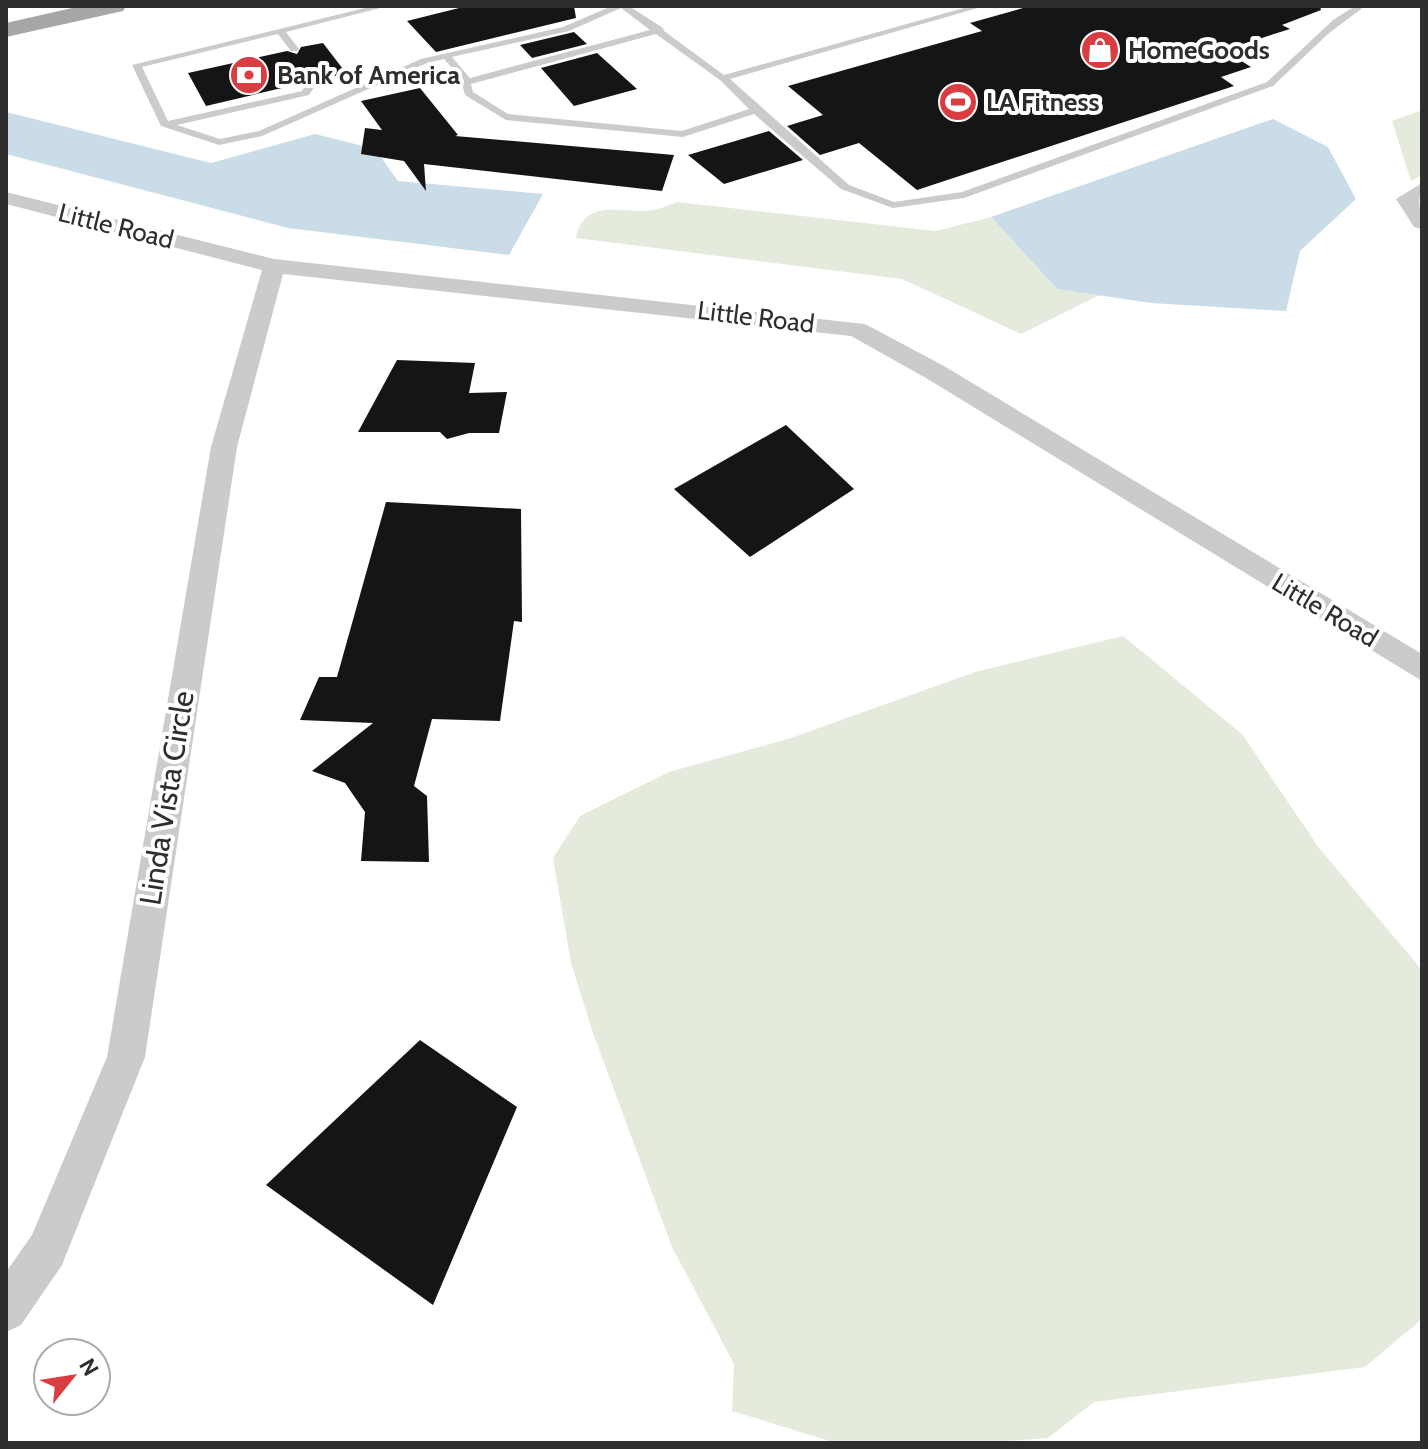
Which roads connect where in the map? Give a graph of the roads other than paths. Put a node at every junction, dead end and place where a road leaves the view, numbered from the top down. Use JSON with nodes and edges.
{"nodes":[{"id":1,"x":114,"y":6,"type":"edge"},
{"id":2,"x":384,"y":6,"type":"edge"},
{"id":3,"x":621,"y":6,"type":"edge"},
{"id":4,"x":981,"y":6,"type":"edge"},
{"id":5,"x":1361,"y":6,"type":"edge"},
{"id":6,"x":6,"y":30,"type":"edge"},
{"id":7,"x":660,"y":30,"type":"junction"},
{"id":8,"x":280,"y":31,"type":"junction"},
{"id":9,"x":294,"y":49,"type":"dead end"},
{"id":10,"x":446,"y":56,"type":"junction"},
{"id":11,"x":311,"y":72,"type":"dead end"},
{"id":12,"x":723,"y":78,"type":"junction"},
{"id":13,"x":466,"y":82,"type":"junction"},
{"id":14,"x":756,"y":110,"type":"junction"},
{"id":15,"x":165,"y":124,"type":"junction"},
{"id":16,"x":1422,"y":189,"type":"edge"},
{"id":17,"x":6,"y":198,"type":"edge"},
{"id":18,"x":1422,"y":222,"type":"edge"},
{"id":19,"x":274,"y":266,"type":"junction"},
{"id":20,"x":1422,"y":669,"type":"edge"},
{"id":21,"x":6,"y":1310,"type":"edge"}],
"edges":[{"from":1,"to":6,"type":"main road"},
{"from":2,"to":8,"type":"lane"},
{"from":3,"to":7,"type":"lane"},
{"from":3,"to":10,"type":"lane"},
{"from":4,"to":12,"type":"lane"},
{"from":5,"to":14,"type":"lane"},
{"from":7,"to":12,"type":"lane"},
{"from":7,"to":13,"type":"lane"},
{"from":8,"to":9,"type":"lane"},
{"from":8,"to":15,"type":"lane"},
{"from":10,"to":13,"type":"lane"},
{"from":10,"to":15,"type":"lane"},
{"from":11,"to":15,"type":"lane"},
{"from":12,"to":14,"type":"lane"},
{"from":13,"to":14,"type":"lane"},
{"from":16,"to":18,"type":"street"},
{"from":17,"to":19,"type":"street","name":"Little Road"},
{"from":19,"to":20,"type":"street","name":"Little Road"},
{"from":19,"to":21,"type":"street","name":"Linda Vista Circle"}]}
